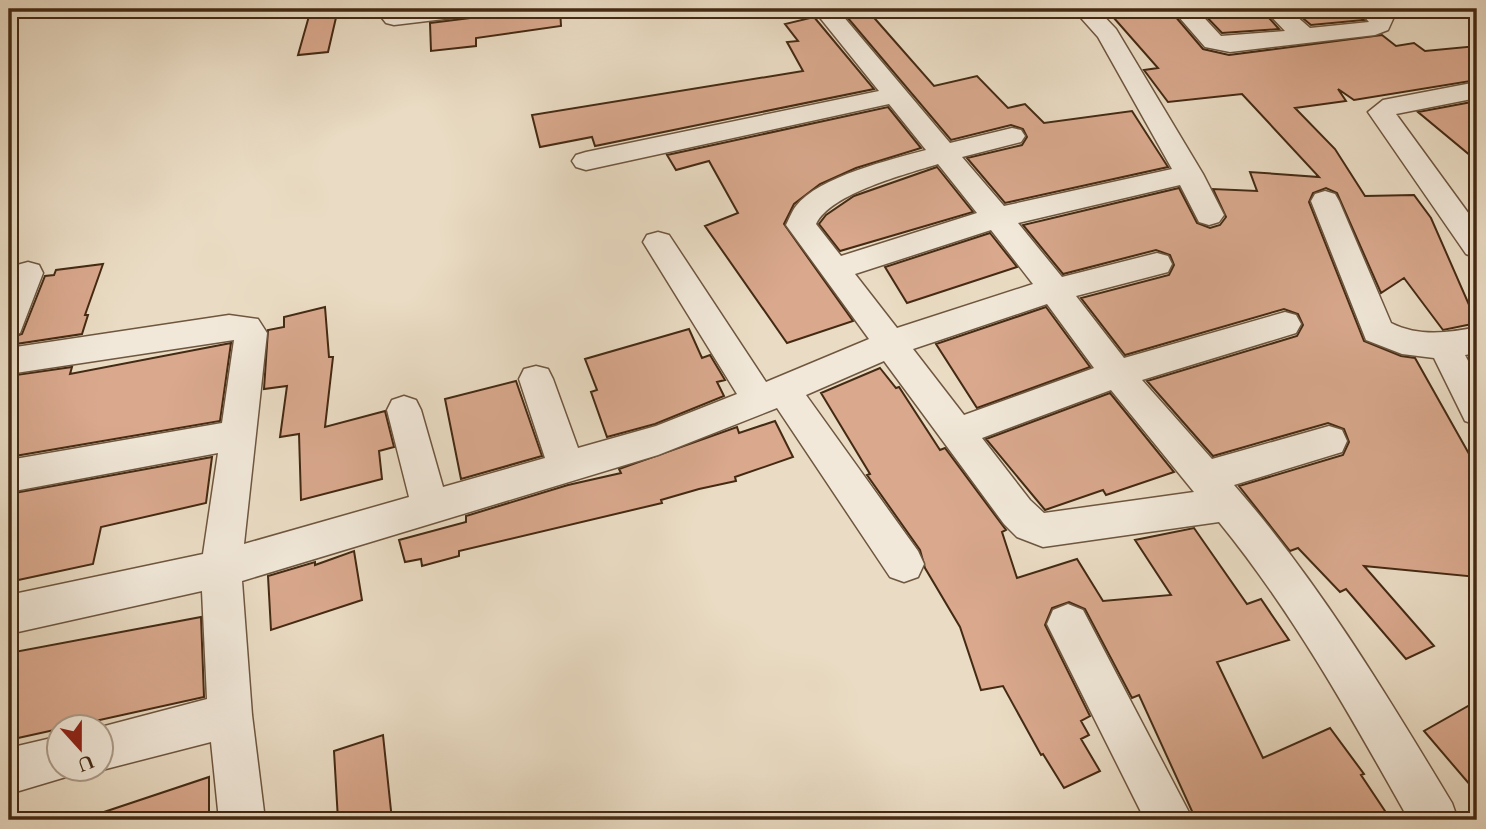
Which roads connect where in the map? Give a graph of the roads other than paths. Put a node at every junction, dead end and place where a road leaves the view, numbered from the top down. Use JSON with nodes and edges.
{"nodes":[{"id":1,"x":469,"y":9,"type":"edge"},
{"id":2,"x":829,"y":9,"type":"edge"},
{"id":3,"x":1085,"y":9,"type":"edge"},
{"id":4,"x":1184,"y":9,"type":"edge"},
{"id":5,"x":1275,"y":9,"type":"edge"},
{"id":6,"x":1369,"y":9,"type":"edge"},
{"id":7,"x":394,"y":18,"type":"dead end"},
{"id":8,"x":1304,"y":36,"type":"junction"},
{"id":9,"x":1477,"y":90,"type":"edge"},
{"id":10,"x":896,"y":95,"type":"junction"},
{"id":11,"x":1012,"y":136,"type":"dead end"},
{"id":12,"x":942,"y":153,"type":"junction"},
{"id":13,"x":586,"y":161,"type":"dead end"},
{"id":14,"x":1189,"y":174,"type":"junction"},
{"id":15,"x":1325,"y":201,"type":"dead end"},
{"id":16,"x":1209,"y":215,"type":"dead end"},
{"id":17,"x":995,"y":218,"type":"junction"},
{"id":18,"x":658,"y":242,"type":"dead end"},
{"id":19,"x":1477,"y":247,"type":"edge"},
{"id":20,"x":1157,"y":264,"type":"dead end"},
{"id":21,"x":834,"y":269,"type":"junction"},
{"id":22,"x":28,"y":273,"type":"dead end"},
{"id":23,"x":1054,"y":289,"type":"junction"},
{"id":24,"x":9,"y":324,"type":"edge"},
{"id":25,"x":1285,"y":324,"type":"dead end"},
{"id":26,"x":892,"y":343,"type":"junction"},
{"id":27,"x":1461,"y":344,"type":"edge"},
{"id":28,"x":9,"y":361,"type":"edge"},
{"id":29,"x":1117,"y":374,"type":"junction"},
{"id":30,"x":536,"y":379,"type":"dead end"},
{"id":31,"x":771,"y":395,"type":"junction"},
{"id":32,"x":404,"y":410,"type":"dead end"},
{"id":33,"x":1477,"y":411,"type":"edge"},
{"id":34,"x":957,"y":432,"type":"junction"},
{"id":35,"x":237,"y":435,"type":"junction"},
{"id":36,"x":1329,"y":441,"type":"dead end"},
{"id":37,"x":566,"y":466,"type":"junction"},
{"id":38,"x":9,"y":476,"type":"edge"},
{"id":39,"x":1217,"y":491,"type":"junction"},
{"id":40,"x":430,"y":507,"type":"junction"},
{"id":41,"x":904,"y":564,"type":"dead end"},
{"id":42,"x":221,"y":569,"type":"junction"},
{"id":43,"x":9,"y":614,"type":"edge"},
{"id":44,"x":1068,"y":624,"type":"dead end"},
{"id":45,"x":230,"y":715,"type":"junction"},
{"id":46,"x":116,"y":744,"type":"edge"},
{"id":47,"x":46,"y":762,"type":"edge"},
{"id":48,"x":9,"y":771,"type":"edge"},
{"id":49,"x":242,"y":820,"type":"edge"},
{"id":50,"x":1170,"y":820,"type":"edge"},
{"id":51,"x":1434,"y":820,"type":"edge"}],
"edges":[{"from":1,"to":7,"type":"street"},
{"from":2,"to":10,"type":"street"},
{"from":3,"to":14,"type":"street"},
{"from":4,"to":8,"type":"street"},
{"from":5,"to":8,"type":"street"},
{"from":6,"to":8,"type":"street"},
{"from":9,"to":19,"type":"street"},
{"from":10,"to":12,"type":"street"},
{"from":10,"to":13,"type":"street"},
{"from":11,"to":12,"type":"street"},
{"from":12,"to":17,"type":"street"},
{"from":12,"to":21,"type":"street"},
{"from":14,"to":16,"type":"street"},
{"from":14,"to":17,"type":"street"},
{"from":15,"to":27,"type":"street"},
{"from":17,"to":21,"type":"street"},
{"from":17,"to":23,"type":"street"},
{"from":18,"to":31,"type":"street"},
{"from":20,"to":23,"type":"street"},
{"from":21,"to":26,"type":"street"},
{"from":22,"to":24,"type":"street"},
{"from":23,"to":26,"type":"street"},
{"from":23,"to":29,"type":"street"},
{"from":25,"to":29,"type":"street"},
{"from":26,"to":31,"type":"street"},
{"from":26,"to":34,"type":"street"},
{"from":27,"to":33,"type":"street"},
{"from":28,"to":35,"type":"street"},
{"from":29,"to":34,"type":"street"},
{"from":29,"to":39,"type":"street"},
{"from":30,"to":37,"type":"street"},
{"from":31,"to":37,"type":"street"},
{"from":31,"to":41,"type":"street"},
{"from":32,"to":40,"type":"street"},
{"from":34,"to":39,"type":"street"},
{"from":35,"to":38,"type":"street"},
{"from":35,"to":42,"type":"street"},
{"from":36,"to":39,"type":"street"},
{"from":37,"to":40,"type":"street"},
{"from":39,"to":51,"type":"street"},
{"from":40,"to":42,"type":"street"},
{"from":42,"to":43,"type":"street"},
{"from":42,"to":45,"type":"street"},
{"from":44,"to":50,"type":"street"},
{"from":45,"to":46,"type":"street"},
{"from":45,"to":49,"type":"street"},
{"from":47,"to":48,"type":"street"}]}
